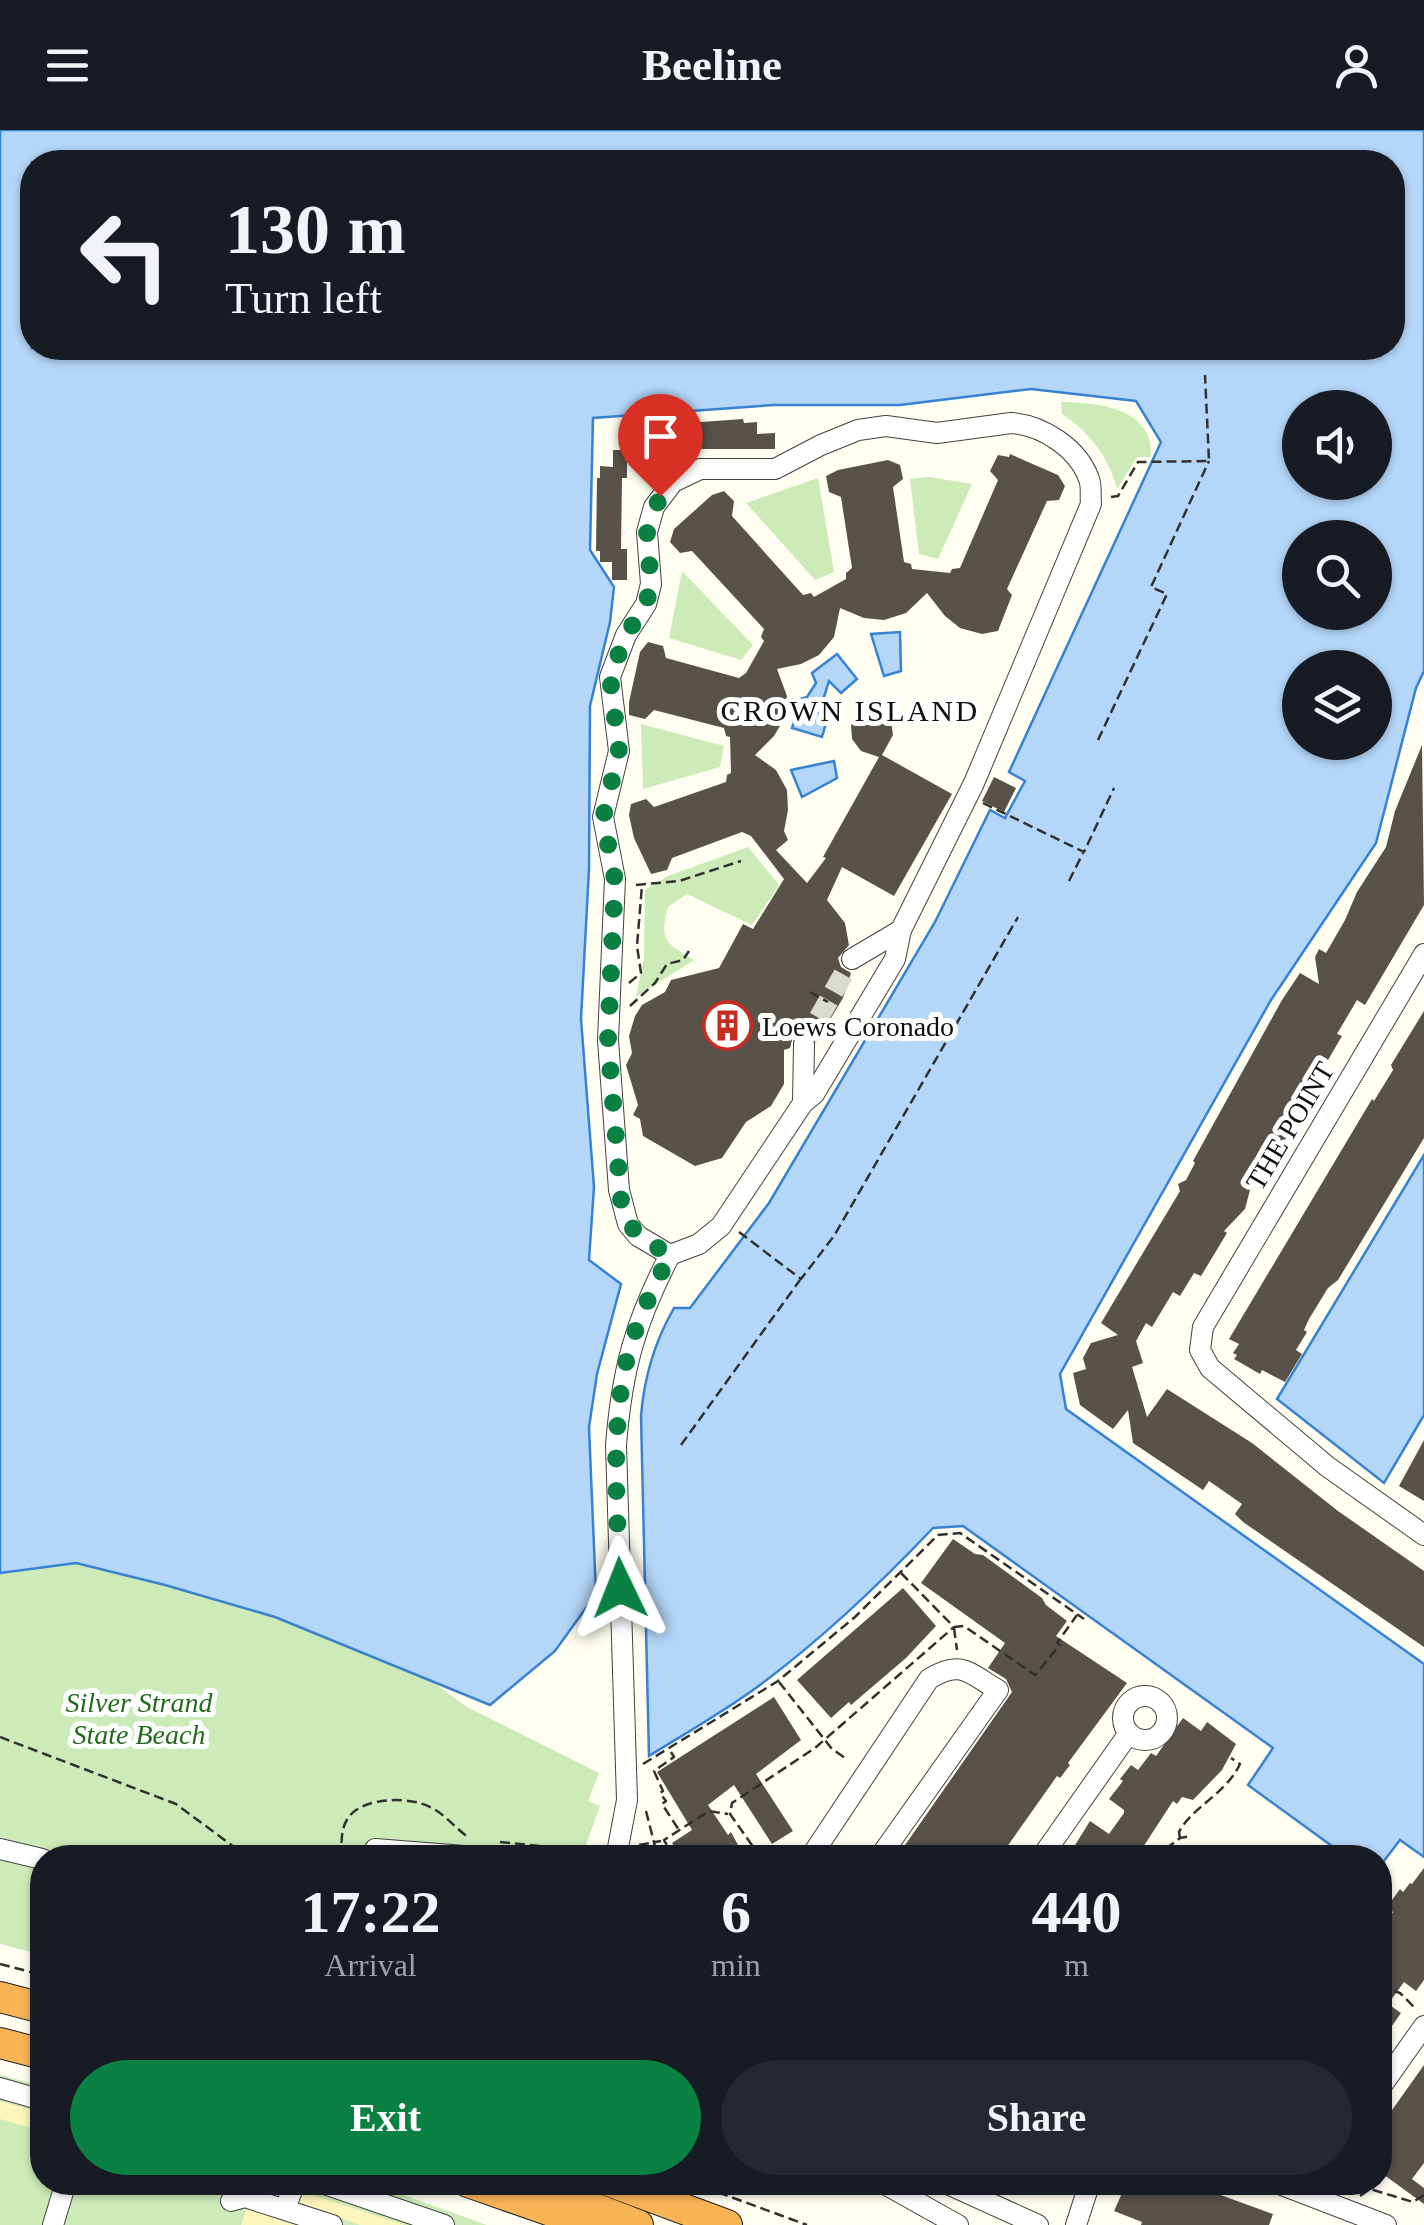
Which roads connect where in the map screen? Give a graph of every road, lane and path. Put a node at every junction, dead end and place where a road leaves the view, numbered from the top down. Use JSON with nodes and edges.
{"nodes":[{"id":1,"x":1206,"y":375,"type":"dead end"},
{"id":2,"x":1208,"y":460,"type":"junction"},
{"id":3,"x":1090,"y":497,"type":"junction"},
{"id":4,"x":1098,"y":740,"type":"dead end"},
{"id":5,"x":1114,"y":788,"type":"dead end"},
{"id":6,"x":968,"y":795,"type":"junction"},
{"id":7,"x":1084,"y":852,"type":"junction"},
{"id":8,"x":741,"y":861,"type":"dead end"},
{"id":9,"x":1069,"y":881,"type":"dead end"},
{"id":10,"x":642,"y":885,"type":"junction"},
{"id":11,"x":615,"y":886,"type":"junction"},
{"id":12,"x":1018,"y":917,"type":"dead end"},
{"id":13,"x":901,"y":930,"type":"junction"},
{"id":14,"x":689,"y":951,"type":"dead end"},
{"id":15,"x":1424,"y":954,"type":"edge"},
{"id":16,"x":852,"y":958,"type":"tunnel mouth"},
{"id":17,"x":810,"y":992,"type":"dead end"},
{"id":18,"x":828,"y":1002,"type":"dead end"},
{"id":19,"x":804,"y":1044,"type":"tunnel mouth"},
{"id":20,"x":803,"y":1103,"type":"junction"},
{"id":21,"x":734,"y":1228,"type":"dead end"},
{"id":22,"x":670,"y":1255,"type":"junction"},
{"id":23,"x":801,"y":1279,"type":"junction"},
{"id":24,"x":681,"y":1445,"type":"dead end"},
{"id":25,"x":1424,"y":1536,"type":"edge"},
{"id":26,"x":900,"y":1572,"type":"junction"},
{"id":27,"x":1077,"y":1614,"type":"junction"},
{"id":28,"x":1084,"y":1619,"type":"dead end"},
{"id":29,"x":954,"y":1627,"type":"junction"},
{"id":30,"x":961,"y":1668,"type":"junction"},
{"id":31,"x":778,"y":1681,"type":"junction"},
{"id":32,"x":1164,"y":1698,"type":"dead end"},
{"id":33,"x":0,"y":1736,"type":"edge"},
{"id":34,"x":824,"y":1739,"type":"junction"},
{"id":35,"x":669,"y":1750,"type":"junction"},
{"id":36,"x":1231,"y":1758,"type":"dead end"},
{"id":37,"x":848,"y":1760,"type":"dead end"},
{"id":38,"x":650,"y":1763,"type":"dead end"},
{"id":39,"x":645,"y":1804,"type":"dead end"},
{"id":40,"x":730,"y":1814,"type":"junction"},
{"id":41,"x":680,"y":1830,"type":"junction"},
{"id":42,"x":1191,"y":1836,"type":"dead end"},
{"id":43,"x":1180,"y":1838,"type":"junction"},
{"id":44,"x":664,"y":1840,"type":"junction"},
{"id":45,"x":652,"y":1843,"type":"junction"},
{"id":46,"x":231,"y":1845,"type":"edge"},
{"id":47,"x":342,"y":1845,"type":"edge"},
{"id":48,"x":461,"y":1845,"type":"edge"},
{"id":49,"x":625,"y":1845,"type":"edge"},
{"id":50,"x":645,"y":1845,"type":"edge"},
{"id":51,"x":667,"y":1845,"type":"edge"},
{"id":52,"x":751,"y":1845,"type":"edge"},
{"id":53,"x":819,"y":1845,"type":"edge"},
{"id":54,"x":888,"y":1845,"type":"edge"},
{"id":55,"x":1050,"y":1845,"type":"edge"},
{"id":56,"x":1171,"y":1845,"type":"edge"},
{"id":57,"x":0,"y":1850,"type":"edge"},
{"id":58,"x":30,"y":1856,"type":"edge"},
{"id":59,"x":0,"y":1964,"type":"edge"},
{"id":60,"x":30,"y":1972,"type":"edge"},
{"id":61,"x":1392,"y":1990,"type":"edge"},
{"id":62,"x":0,"y":1997,"type":"edge"},
{"id":63,"x":30,"y":2005,"type":"edge"},
{"id":64,"x":1419,"y":2017,"type":"edge"},
{"id":65,"x":0,"y":2043,"type":"edge"},
{"id":66,"x":30,"y":2051,"type":"edge"},
{"id":67,"x":1392,"y":2066,"type":"edge"},
{"id":68,"x":0,"y":2088,"type":"edge"},
{"id":69,"x":30,"y":2097,"type":"edge"},
{"id":70,"x":62,"y":2195,"type":"edge"},
{"id":71,"x":291,"y":2195,"type":"edge"},
{"id":72,"x":357,"y":2195,"type":"edge"},
{"id":73,"x":505,"y":2195,"type":"edge"},
{"id":74,"x":573,"y":2195,"type":"edge"},
{"id":75,"x":646,"y":2195,"type":"edge"},
{"id":76,"x":725,"y":2195,"type":"edge"},
{"id":77,"x":904,"y":2195,"type":"edge"},
{"id":78,"x":972,"y":2195,"type":"edge"},
{"id":79,"x":1086,"y":2195,"type":"edge"},
{"id":80,"x":1327,"y":2195,"type":"edge"},
{"id":81,"x":1362,"y":2195,"type":"edge"},
{"id":82,"x":1390,"y":2195,"type":"edge"},
{"id":83,"x":1424,"y":2195,"type":"edge"},
{"id":84,"x":1359,"y":2197,"type":"dead end"},
{"id":85,"x":230,"y":2201,"type":"dead end"},
{"id":86,"x":286,"y":2209,"type":"junction"},
{"id":87,"x":53,"y":2225,"type":"edge"},
{"id":88,"x":332,"y":2225,"type":"edge"},
{"id":89,"x":444,"y":2225,"type":"edge"},
{"id":90,"x":591,"y":2225,"type":"edge"},
{"id":91,"x":638,"y":2225,"type":"edge"},
{"id":92,"x":727,"y":2225,"type":"edge"},
{"id":93,"x":807,"y":2225,"type":"edge"},
{"id":94,"x":958,"y":2225,"type":"edge"},
{"id":95,"x":1038,"y":2225,"type":"edge"},
{"id":96,"x":1076,"y":2225,"type":"edge"},
{"id":97,"x":1386,"y":2225,"type":"edge"}],
"edges":[{"from":1,"to":2,"type":"path"},
{"from":2,"to":3,"type":"path"},
{"from":2,"to":4,"type":"path"},
{"from":3,"to":6,"type":"street"},
{"from":3,"to":11,"type":"street"},
{"from":5,"to":7,"type":"path"},
{"from":6,"to":7,"type":"path"},
{"from":6,"to":13,"type":"street"},
{"from":7,"to":9,"type":"path"},
{"from":8,"to":10,"type":"path"},
{"from":10,"to":11,"type":"path"},
{"from":10,"to":14,"type":"path"},
{"from":11,"to":22,"type":"street"},
{"from":12,"to":23,"type":"path"},
{"from":13,"to":16,"type":"street"},
{"from":13,"to":20,"type":"street"},
{"from":15,"to":25,"type":"street","name":"THE POINT"},
{"from":17,"to":18,"type":"path"},
{"from":19,"to":20,"type":"street"},
{"from":20,"to":22,"type":"street"},
{"from":21,"to":23,"type":"path"},
{"from":22,"to":49,"type":"street"},
{"from":23,"to":24,"type":"path"},
{"from":26,"to":27,"type":"path"},
{"from":26,"to":29,"type":"path"},
{"from":26,"to":31,"type":"path"},
{"from":27,"to":28,"type":"path"},
{"from":27,"to":29,"type":"path"},
{"from":29,"to":30,"type":"path"},
{"from":29,"to":34,"type":"path"},
{"from":30,"to":53,"type":"street"},
{"from":30,"to":54,"type":"street"},
{"from":31,"to":34,"type":"path"},
{"from":31,"to":35,"type":"path"},
{"from":32,"to":55,"type":"street"},
{"from":33,"to":46,"type":"path"},
{"from":34,"to":37,"type":"path"},
{"from":34,"to":40,"type":"path"},
{"from":35,"to":38,"type":"path"},
{"from":35,"to":41,"type":"path"},
{"from":36,"to":43,"type":"path"},
{"from":39,"to":45,"type":"path"},
{"from":40,"to":41,"type":"path"},
{"from":40,"to":52,"type":"path"},
{"from":41,"to":44,"type":"path"},
{"from":42,"to":43,"type":"path"},
{"from":43,"to":56,"type":"path"},
{"from":44,"to":45,"type":"path"},
{"from":44,"to":51,"type":"path"},
{"from":45,"to":50,"type":"path"},
{"from":47,"to":48,"type":"path"},
{"from":57,"to":58,"type":"street"},
{"from":59,"to":60,"type":"path"},
{"from":61,"to":64,"type":"path"},
{"from":62,"to":63,"type":"highway"},
{"from":64,"to":67,"type":"street"},
{"from":65,"to":66,"type":"highway"},
{"from":68,"to":69,"type":"street"},
{"from":70,"to":87,"type":"street"},
{"from":71,"to":86,"type":"street"},
{"from":72,"to":89,"type":"street"},
{"from":73,"to":90,"type":"highway"},
{"from":74,"to":91,"type":"highway"},
{"from":75,"to":92,"type":"highway"},
{"from":76,"to":93,"type":"path"},
{"from":77,"to":94,"type":"street"},
{"from":78,"to":95,"type":"street"},
{"from":79,"to":96,"type":"street"},
{"from":80,"to":97,"type":"street"},
{"from":81,"to":84,"type":"path"},
{"from":82,"to":83,"type":"path"},
{"from":85,"to":86,"type":"street"},
{"from":86,"to":88,"type":"street"}]}
